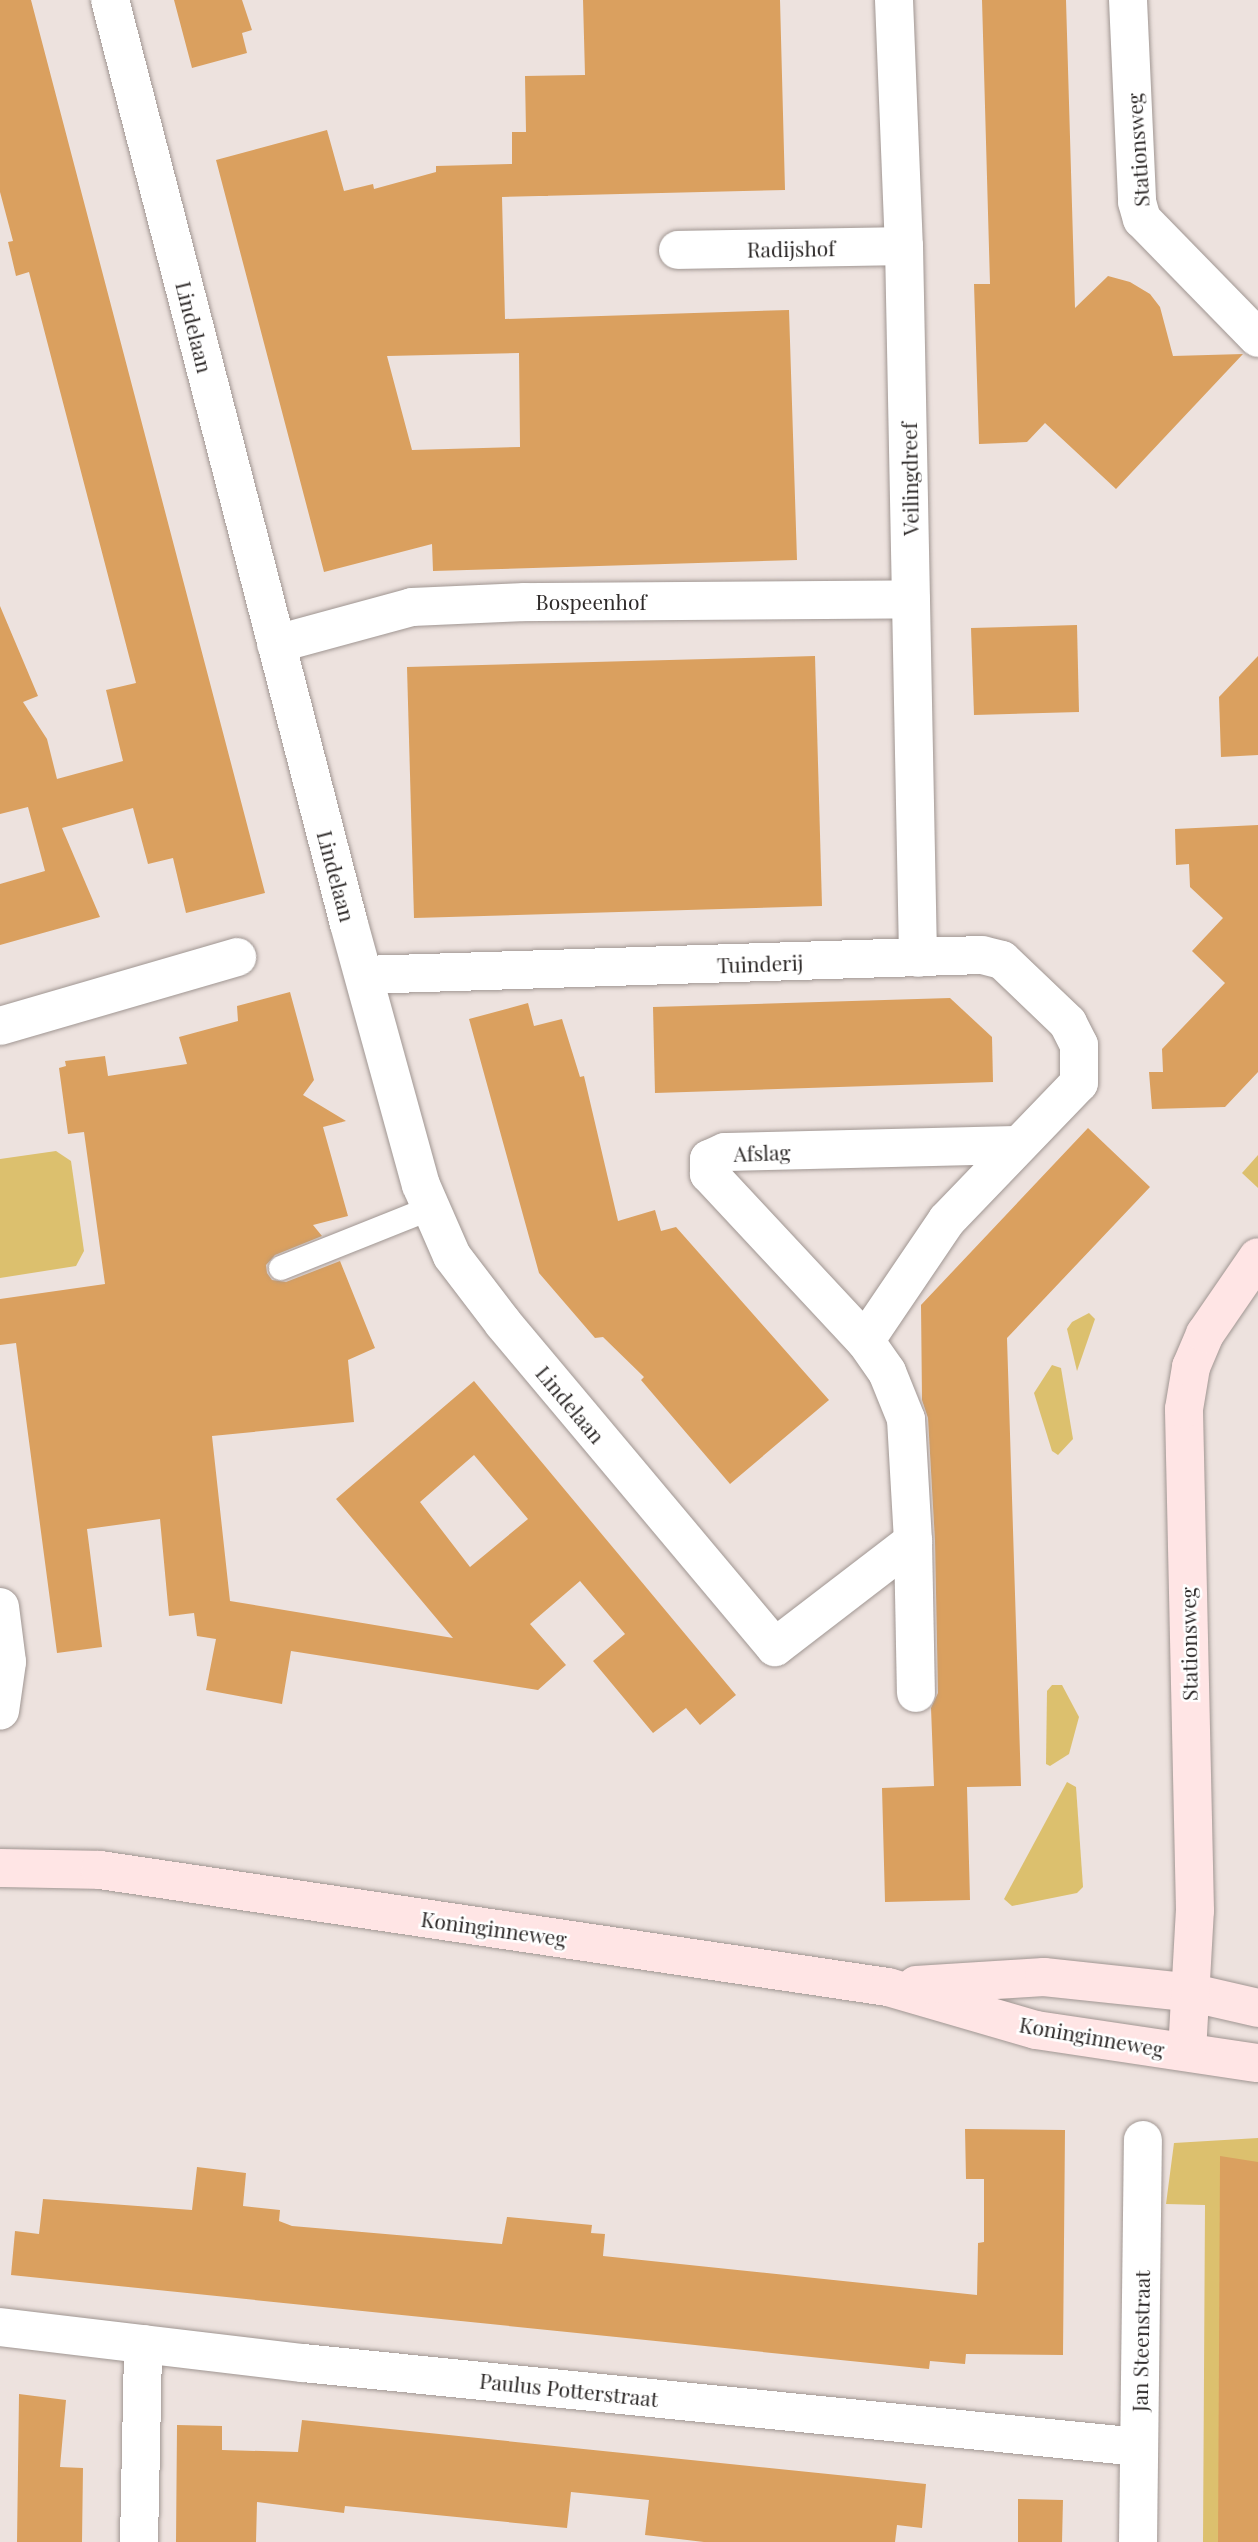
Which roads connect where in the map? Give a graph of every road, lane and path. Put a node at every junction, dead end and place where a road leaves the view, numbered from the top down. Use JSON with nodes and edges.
{"nodes":[{"id":1,"x":110,"y":0,"type":"edge"},
{"id":2,"x":894,"y":0,"type":"edge"},
{"id":3,"x":1128,"y":0,"type":"edge"},
{"id":4,"x":904,"y":246,"type":"junction"},
{"id":5,"x":678,"y":250,"type":"dead end"},
{"id":6,"x":1258,"y":338,"type":"edge"},
{"id":7,"x":911,"y":600,"type":"junction"},
{"id":8,"x":276,"y":644,"type":"junction"},
{"id":9,"x":237,"y":957,"type":"dead end"},
{"id":10,"x":918,"y":958,"type":"junction"},
{"id":11,"x":364,"y":975,"type":"junction"},
{"id":12,"x":0,"y":1026,"type":"edge"},
{"id":13,"x":1017,"y":1145,"type":"junction"},
{"id":14,"x":431,"y":1208,"type":"junction"},
{"id":15,"x":1258,"y":1257,"type":"edge"},
{"id":16,"x":281,"y":1268,"type":"dead end"},
{"id":17,"x":1248,"y":1290,"type":"edge"},
{"id":18,"x":865,"y":1340,"type":"junction"},
{"id":19,"x":913,"y":1541,"type":"junction"},
{"id":20,"x":0,"y":1607,"type":"edge"},
{"id":21,"x":916,"y":1693,"type":"dead end"},
{"id":22,"x":0,"y":1711,"type":"edge"},
{"id":23,"x":0,"y":1840,"type":"edge"},
{"id":24,"x":0,"y":1868,"type":"edge"},
{"id":25,"x":100,"y":1870,"type":"junction"},
{"id":26,"x":888,"y":1987,"type":"junction"},
{"id":27,"x":1193,"y":1993,"type":"junction"},
{"id":28,"x":1258,"y":2008,"type":"edge"},
{"id":29,"x":1187,"y":2052,"type":"junction"},
{"id":30,"x":1258,"y":2063,"type":"edge"},
{"id":31,"x":1143,"y":2140,"type":"dead end"},
{"id":32,"x":0,"y":2327,"type":"edge"},
{"id":33,"x":143,"y":2344,"type":"junction"},
{"id":34,"x":1138,"y":2447,"type":"junction"},
{"id":35,"x":139,"y":2542,"type":"edge"},
{"id":36,"x":1138,"y":2542,"type":"edge"}],
"edges":[{"from":1,"to":8,"type":"street","name":"Lindelaan"},
{"from":2,"to":4,"type":"street","name":"Veilingdreef"},
{"from":3,"to":6,"type":"street","name":"Stationsweg"},
{"from":4,"to":5,"type":"street","name":"Radijshof"},
{"from":4,"to":7,"type":"street","name":"Veilingdreef"},
{"from":7,"to":8,"type":"street","name":"Bospeenhof"},
{"from":7,"to":10,"type":"street","name":"Veilingdreef"},
{"from":8,"to":11,"type":"street","name":"Lindelaan"},
{"from":9,"to":12,"type":"street"},
{"from":10,"to":11,"type":"street","name":"Tuinderij"},
{"from":10,"to":13,"type":"street","name":"Tuinderij"},
{"from":11,"to":14,"type":"street","name":"Lindelaan"},
{"from":13,"to":18,"type":"street"},
{"from":13,"to":18,"type":"street","name":"Afslag"},
{"from":14,"to":16,"type":"lane"},
{"from":14,"to":19,"type":"street","name":"Lindelaan"},
{"from":15,"to":17,"type":"main road","name":"Stationsweg"},
{"from":17,"to":27,"type":"main road","name":"Stationsweg"},
{"from":18,"to":19,"type":"street","name":"Afslag"},
{"from":19,"to":21,"type":"street","name":"Afslag"},
{"from":20,"to":22,"type":"street"},
{"from":23,"to":25,"type":"main road","name":"Koninginneweg"},
{"from":24,"to":25,"type":"main road","name":"Koninginneweg"},
{"from":25,"to":26,"type":"main road","name":"Koninginneweg"},
{"from":26,"to":27,"type":"main road","name":"Koninginneweg"},
{"from":26,"to":29,"type":"main road","name":"Koninginneweg"},
{"from":27,"to":28,"type":"main road","name":"Koninginneweg"},
{"from":27,"to":29,"type":"main road","name":"Stationsweg"},
{"from":29,"to":30,"type":"main road","name":"Koninginneweg"},
{"from":31,"to":34,"type":"street","name":"Jan Steenstraat"},
{"from":32,"to":33,"type":"street","name":"Paulus Potterstraat"},
{"from":33,"to":34,"type":"street","name":"Paulus Potterstraat"},
{"from":33,"to":35,"type":"street"},
{"from":34,"to":36,"type":"street","name":"Jan Steenstraat"}]}
